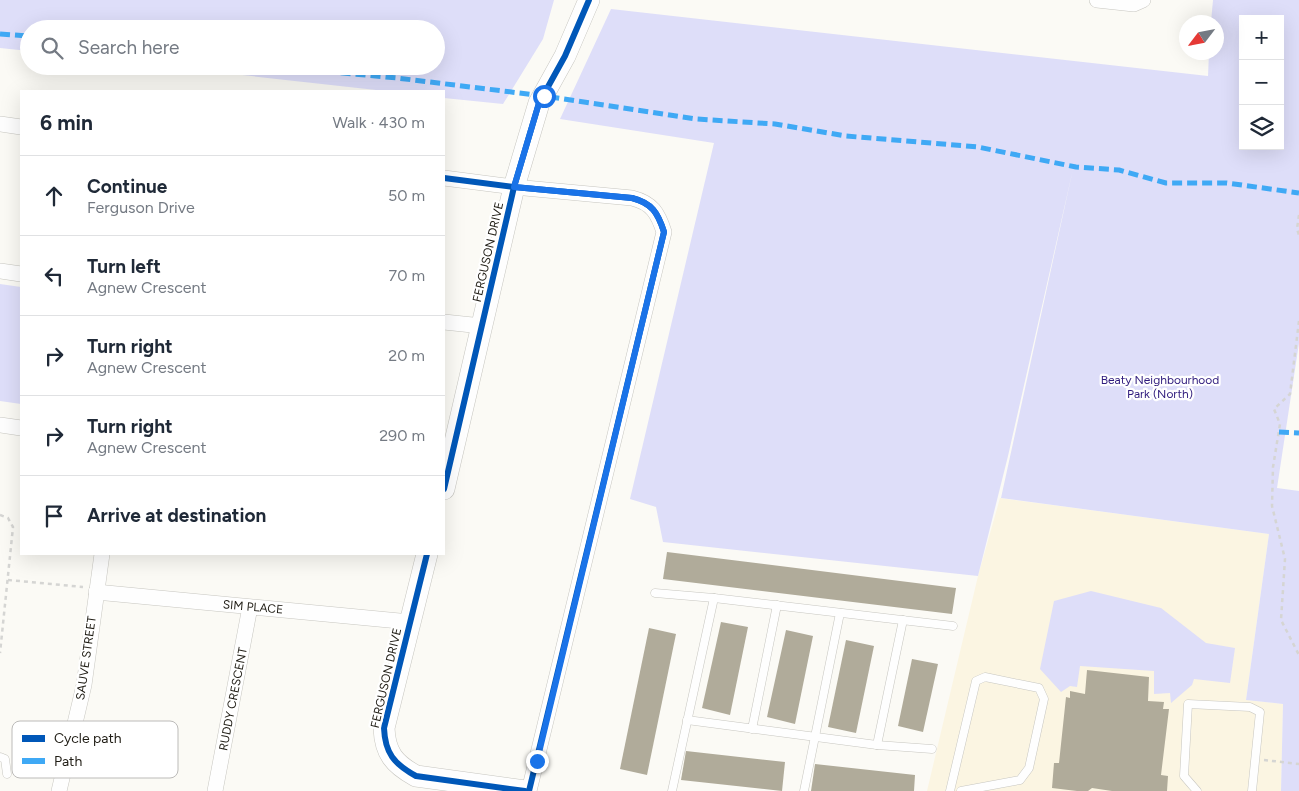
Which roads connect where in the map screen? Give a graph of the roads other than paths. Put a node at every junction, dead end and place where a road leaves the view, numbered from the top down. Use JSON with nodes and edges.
{"nodes":[{"id":1,"x":589,"y":0,"type":"edge"},
{"id":2,"x":1097,"y":0,"type":"edge"},
{"id":3,"x":1144,"y":0,"type":"edge"},
{"id":4,"x":0,"y":124,"type":"edge"},
{"id":5,"x":20,"y":127,"type":"edge"},
{"id":6,"x":445,"y":178,"type":"edge"},
{"id":7,"x":514,"y":187,"type":"junction"},
{"id":8,"x":0,"y":271,"type":"edge"},
{"id":9,"x":20,"y":274,"type":"edge"},
{"id":10,"x":445,"y":322,"type":"edge"},
{"id":11,"x":482,"y":326,"type":"junction"},
{"id":12,"x":0,"y":425,"type":"edge"},
{"id":13,"x":20,"y":428,"type":"edge"},
{"id":14,"x":445,"y":481,"type":"edge"},
{"id":15,"x":102,"y":555,"type":"edge"},
{"id":16,"x":427,"y":555,"type":"edge"},
{"id":17,"x":96,"y":590,"type":"junction"},
{"id":18,"x":655,"y":593,"type":"dead end"},
{"id":19,"x":714,"y":598,"type":"junction"},
{"id":20,"x":777,"y":606,"type":"junction"},
{"id":21,"x":250,"y":607,"type":"junction"},
{"id":22,"x":840,"y":613,"type":"junction"},
{"id":23,"x":903,"y":620,"type":"junction"},
{"id":24,"x":410,"y":622,"type":"junction"},
{"id":25,"x":952,"y":626,"type":"dead end"},
{"id":26,"x":688,"y":720,"type":"junction"},
{"id":27,"x":76,"y":721,"type":"edge"},
{"id":28,"x":752,"y":729,"type":"junction"},
{"id":29,"x":815,"y":737,"type":"junction"},
{"id":30,"x":877,"y":745,"type":"junction"},
{"id":31,"x":932,"y":749,"type":"dead end"},
{"id":32,"x":0,"y":758,"type":"edge"},
{"id":33,"x":7,"y":774,"type":"dead end"},
{"id":34,"x":62,"y":778,"type":"edge"},
{"id":35,"x":59,"y":791,"type":"edge"},
{"id":36,"x":215,"y":791,"type":"edge"},
{"id":37,"x":525,"y":791,"type":"edge"},
{"id":38,"x":529,"y":791,"type":"edge"},
{"id":39,"x":672,"y":791,"type":"edge"},
{"id":40,"x":804,"y":791,"type":"edge"},
{"id":41,"x":950,"y":791,"type":"edge"},
{"id":42,"x":960,"y":791,"type":"edge"},
{"id":43,"x":1196,"y":791,"type":"edge"},
{"id":44,"x":1252,"y":791,"type":"edge"}],
"edges":[{"from":1,"to":7,"type":"street","name":"FERGUSON DRIVE"},
{"from":2,"to":3,"type":"street"},
{"from":4,"to":5,"type":"street"},
{"from":6,"to":7,"type":"street"},
{"from":7,"to":11,"type":"street","name":"FERGUSON DRIVE"},
{"from":7,"to":38,"type":"street"},
{"from":8,"to":9,"type":"street"},
{"from":10,"to":11,"type":"street"},
{"from":11,"to":14,"type":"street","name":"FERGUSON DRIVE"},
{"from":12,"to":13,"type":"street"},
{"from":15,"to":17,"type":"street","name":"SAUVE STREET"},
{"from":16,"to":24,"type":"street","name":"FERGUSON DRIVE"},
{"from":17,"to":21,"type":"street","name":"SIM PLACE"},
{"from":17,"to":27,"type":"street","name":"SAUVE STREET"},
{"from":18,"to":19,"type":"lane"},
{"from":19,"to":20,"type":"lane"},
{"from":19,"to":26,"type":"lane"},
{"from":20,"to":22,"type":"lane"},
{"from":20,"to":28,"type":"lane"},
{"from":21,"to":24,"type":"street","name":"SIM PLACE"},
{"from":21,"to":36,"type":"street","name":"RUDDY CRESCENT"},
{"from":22,"to":23,"type":"lane"},
{"from":22,"to":29,"type":"lane"},
{"from":23,"to":25,"type":"lane"},
{"from":23,"to":30,"type":"lane"},
{"from":24,"to":37,"type":"street","name":"FERGUSON DRIVE"},
{"from":26,"to":28,"type":"lane"},
{"from":26,"to":39,"type":"lane"},
{"from":28,"to":29,"type":"lane"},
{"from":29,"to":30,"type":"lane"},
{"from":29,"to":40,"type":"lane"},
{"from":30,"to":31,"type":"lane"},
{"from":32,"to":33,"type":"lane"},
{"from":34,"to":35,"type":"street","name":"SAUVE STREET"},
{"from":41,"to":42,"type":"lane"},
{"from":43,"to":44,"type":"lane"}]}
